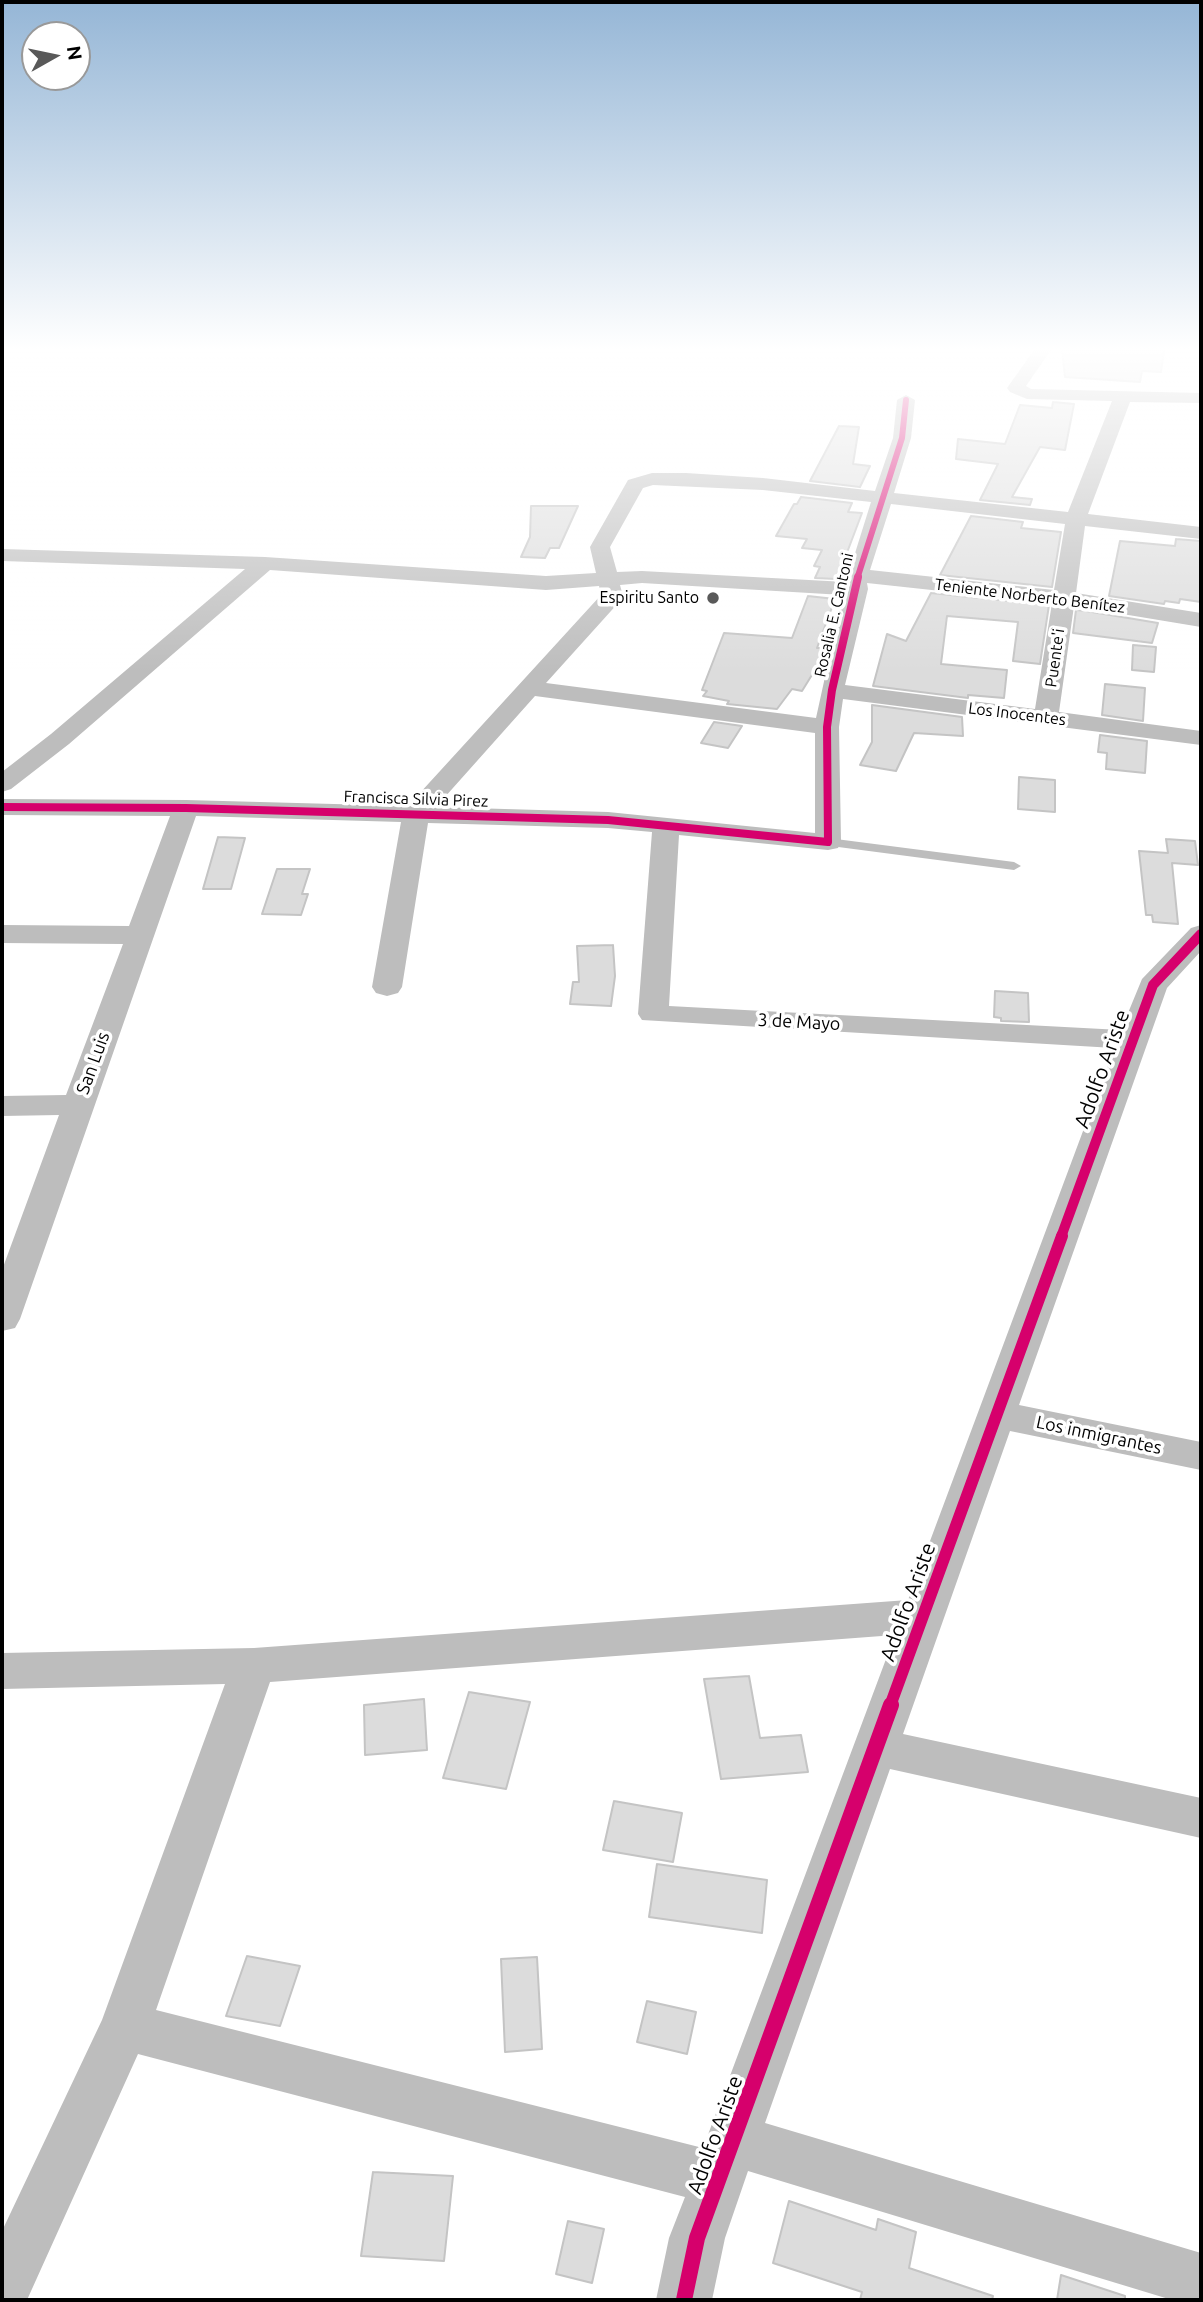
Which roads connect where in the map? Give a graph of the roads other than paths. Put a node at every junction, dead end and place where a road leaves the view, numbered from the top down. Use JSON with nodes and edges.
{"nodes":[{"id":1,"x":895,"y":457,"type":"edge"},
{"id":2,"x":1099,"y":457,"type":"edge"},
{"id":3,"x":881,"y":497,"type":"junction"},
{"id":4,"x":1076,"y":519,"type":"junction"},
{"id":5,"x":1201,"y":533,"type":"edge"},
{"id":6,"x":2,"y":555,"type":"edge"},
{"id":7,"x":265,"y":564,"type":"junction"},
{"id":8,"x":608,"y":579,"type":"junction"},
{"id":9,"x":858,"y":582,"type":"junction"},
{"id":10,"x":1063,"y":598,"type":"junction"},
{"id":11,"x":1201,"y":620,"type":"edge"},
{"id":12,"x":527,"y":688,"type":"junction"},
{"id":13,"x":832,"y":690,"type":"junction"},
{"id":14,"x":1046,"y":718,"type":"junction"},
{"id":15,"x":827,"y":727,"type":"junction"},
{"id":16,"x":1201,"y":738,"type":"edge"},
{"id":17,"x":2,"y":784,"type":"edge"},
{"id":18,"x":2,"y":807,"type":"edge"},
{"id":19,"x":186,"y":808,"type":"junction"},
{"id":20,"x":416,"y":814,"type":"junction"},
{"id":21,"x":666,"y":826,"type":"junction"},
{"id":22,"x":828,"y":842,"type":"junction"},
{"id":23,"x":1014,"y":866,"type":"dead end"},
{"id":24,"x":2,"y":934,"type":"edge"},
{"id":25,"x":1201,"y":934,"type":"edge"},
{"id":26,"x":140,"y":935,"type":"junction"},
{"id":27,"x":387,"y":987,"type":"dead end"},
{"id":28,"x":1133,"y":1040,"type":"junction"},
{"id":29,"x":78,"y":1105,"type":"junction"},
{"id":30,"x":2,"y":1106,"type":"edge"},
{"id":31,"x":2,"y":1319,"type":"edge"},
{"id":32,"x":997,"y":1414,"type":"junction"},
{"id":33,"x":1201,"y":1456,"type":"edge"},
{"id":34,"x":923,"y":1616,"type":"junction"},
{"id":35,"x":254,"y":1666,"type":"junction"},
{"id":36,"x":2,"y":1671,"type":"edge"},
{"id":37,"x":876,"y":1747,"type":"junction"},
{"id":38,"x":1201,"y":1818,"type":"edge"},
{"id":39,"x":125,"y":2026,"type":"junction"},
{"id":40,"x":726,"y":2160,"type":"junction"},
{"id":41,"x":1201,"y":2281,"type":"edge"},
{"id":42,"x":2,"y":2292,"type":"edge"},
{"id":43,"x":684,"y":2300,"type":"edge"}],
"edges":[{"from":1,"to":3,"type":"street","name":"Rosalia E. Cantoni"},
{"from":2,"to":4,"type":"street","name":"Puente'i"},
{"from":3,"to":4,"type":"street"},
{"from":3,"to":8,"type":"street"},
{"from":3,"to":9,"type":"street","name":"Rosalia E. Cantoni"},
{"from":4,"to":5,"type":"street"},
{"from":4,"to":10,"type":"street","name":"Puente'i"},
{"from":6,"to":7,"type":"street","name":"Teniente Norberto Benítez"},
{"from":7,"to":8,"type":"street","name":"Teniente Norberto Benítez"},
{"from":7,"to":17,"type":"street"},
{"from":8,"to":9,"type":"street","name":"Teniente Norberto Benítez"},
{"from":8,"to":12,"type":"street"},
{"from":9,"to":10,"type":"street","name":"Teniente Norberto Benítez"},
{"from":9,"to":13,"type":"street","name":"Rosalia E. Cantoni"},
{"from":10,"to":11,"type":"street","name":"Teniente Norberto Benítez"},
{"from":10,"to":14,"type":"street","name":"Puente'i"},
{"from":12,"to":15,"type":"street"},
{"from":12,"to":20,"type":"street"},
{"from":13,"to":14,"type":"street","name":"Los Inocentes"},
{"from":13,"to":15,"type":"street","name":"Rosalia E. Cantoni"},
{"from":14,"to":16,"type":"street","name":"Los Inocentes"},
{"from":15,"to":22,"type":"street","name":"Rosalia E. Cantoni"},
{"from":18,"to":19,"type":"street","name":"Francisca Silvia Pirez"},
{"from":19,"to":20,"type":"street","name":"Francisca Silvia Pirez"},
{"from":19,"to":26,"type":"street","name":"San Luis"},
{"from":20,"to":21,"type":"street","name":"Francisca Silvia Pirez"},
{"from":20,"to":27,"type":"street"},
{"from":21,"to":22,"type":"street","name":"Francisca Silvia Pirez"},
{"from":21,"to":28,"type":"street","name":"3 de Mayo"},
{"from":22,"to":23,"type":"lane"},
{"from":24,"to":26,"type":"street"},
{"from":25,"to":28,"type":"street","name":"Adolfo Ariste"},
{"from":26,"to":29,"type":"street","name":"San Luis"},
{"from":28,"to":32,"type":"street","name":"Adolfo Ariste"},
{"from":29,"to":30,"type":"street"},
{"from":29,"to":31,"type":"street","name":"San Luis"},
{"from":32,"to":33,"type":"street","name":"Los inmigrantes"},
{"from":32,"to":34,"type":"street","name":"Adolfo Ariste"},
{"from":34,"to":35,"type":"street"},
{"from":34,"to":37,"type":"street","name":"Adolfo Ariste"},
{"from":35,"to":36,"type":"street"},
{"from":35,"to":39,"type":"street"},
{"from":37,"to":38,"type":"street"},
{"from":37,"to":40,"type":"street","name":"Adolfo Ariste"},
{"from":39,"to":40,"type":"street"},
{"from":39,"to":42,"type":"street"},
{"from":40,"to":41,"type":"street"},
{"from":40,"to":43,"type":"street","name":"Adolfo Ariste"}]}
